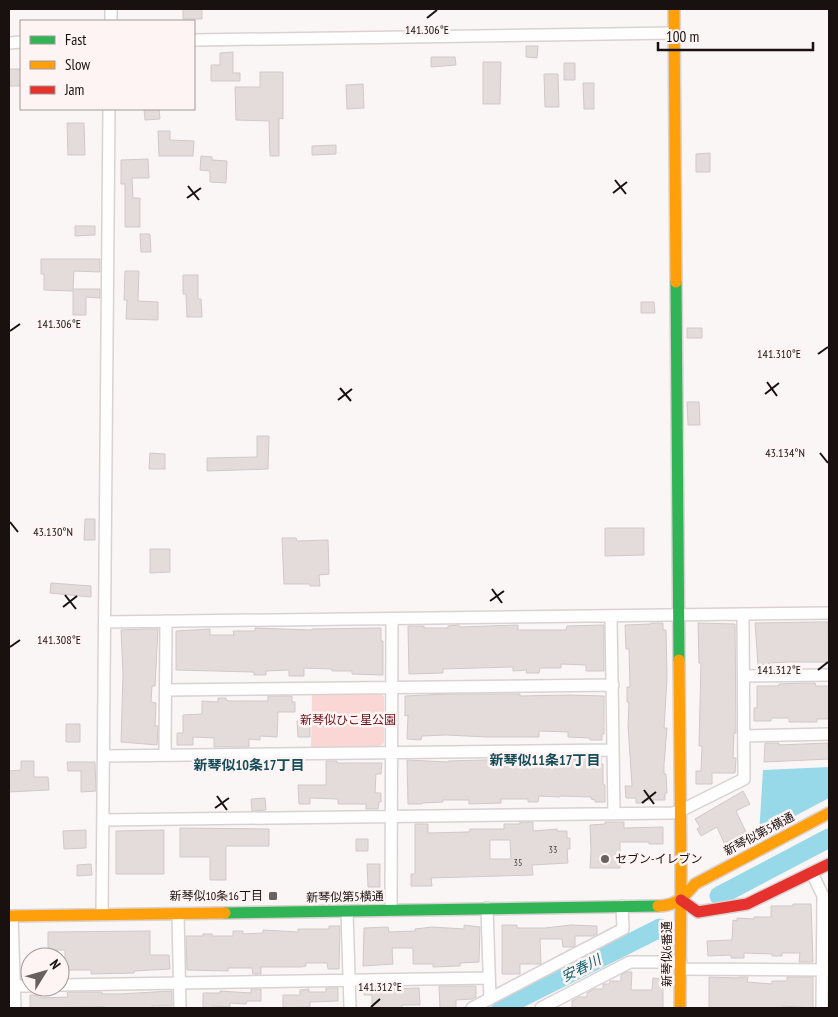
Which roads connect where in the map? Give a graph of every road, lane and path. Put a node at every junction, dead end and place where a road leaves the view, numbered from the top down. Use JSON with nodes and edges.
{"nodes":[{"id":1,"x":674,"y":9,"type":"edge"},
{"id":2,"x":675,"y":33,"type":"junction"},
{"id":3,"x":195,"y":40,"type":"edge"},
{"id":4,"x":109,"y":110,"type":"edge"},
{"id":5,"x":829,"y":613,"type":"edge"},
{"id":6,"x":678,"y":614,"type":"junction"},
{"id":7,"x":743,"y":614,"type":"junction"},
{"id":8,"x":611,"y":616,"type":"junction"},
{"id":9,"x":392,"y":620,"type":"junction"},
{"id":10,"x":166,"y":621,"type":"junction"},
{"id":11,"x":105,"y":622,"type":"junction"},
{"id":12,"x":829,"y":675,"type":"edge"},
{"id":13,"x":744,"y":676,"type":"junction"},
{"id":14,"x":613,"y":685,"type":"junction"},
{"id":15,"x":392,"y":687,"type":"junction"},
{"id":16,"x":166,"y":690,"type":"junction"},
{"id":17,"x":829,"y":734,"type":"edge"},
{"id":18,"x":744,"y":736,"type":"junction"},
{"id":19,"x":613,"y":750,"type":"junction"},
{"id":20,"x":392,"y":752,"type":"junction"},
{"id":21,"x":165,"y":755,"type":"junction"},
{"id":22,"x":104,"y":756,"type":"junction"},
{"id":23,"x":680,"y":811,"type":"junction"},
{"id":24,"x":614,"y":813,"type":"junction"},
{"id":25,"x":829,"y":813,"type":"edge"},
{"id":26,"x":391,"y":816,"type":"junction"},
{"id":27,"x":103,"y":820,"type":"junction"},
{"id":28,"x":829,"y":864,"type":"edge"},
{"id":29,"x":812,"y":873,"type":"junction"},
{"id":30,"x":826,"y":896,"type":"edge"},
{"id":31,"x":681,"y":900,"type":"junction"},
{"id":32,"x":622,"y":906,"type":"junction"},
{"id":33,"x":487,"y":908,"type":"junction"},
{"id":34,"x":391,"y":910,"type":"junction"},
{"id":35,"x":347,"y":911,"type":"junction"},
{"id":36,"x":102,"y":914,"type":"junction"},
{"id":37,"x":178,"y":914,"type":"junction"},
{"id":38,"x":10,"y":916,"type":"edge"},
{"id":39,"x":681,"y":965,"type":"junction"},
{"id":40,"x":826,"y":970,"type":"edge"},
{"id":41,"x":489,"y":978,"type":"junction"},
{"id":42,"x":350,"y":980,"type":"junction"},
{"id":43,"x":179,"y":983,"type":"junction"},
{"id":44,"x":70,"y":985,"type":"edge"},
{"id":45,"x":12,"y":986,"type":"edge"},
{"id":46,"x":490,"y":999,"type":"junction"},
{"id":47,"x":15,"y":1008,"type":"edge"},
{"id":48,"x":180,"y":1008,"type":"edge"},
{"id":49,"x":350,"y":1008,"type":"edge"},
{"id":50,"x":472,"y":1008,"type":"edge"},
{"id":51,"x":541,"y":1008,"type":"edge"},
{"id":52,"x":680,"y":1008,"type":"edge"},
{"id":53,"x":822,"y":1008,"type":"edge"}],
"edges":[{"from":1,"to":2,"type":"street","name":"新琴似6番通"},
{"from":2,"to":3,"type":"street"},
{"from":2,"to":6,"type":"street","name":"新琴似6番通"},
{"from":4,"to":11,"type":"street"},
{"from":5,"to":7,"type":"street"},
{"from":6,"to":7,"type":"street"},
{"from":6,"to":8,"type":"street"},
{"from":6,"to":23,"type":"street","name":"新琴似6番通"},
{"from":7,"to":13,"type":"street"},
{"from":8,"to":9,"type":"street"},
{"from":8,"to":14,"type":"street"},
{"from":9,"to":10,"type":"street"},
{"from":9,"to":15,"type":"street"},
{"from":10,"to":11,"type":"street"},
{"from":10,"to":16,"type":"street"},
{"from":11,"to":22,"type":"street"},
{"from":12,"to":13,"type":"street"},
{"from":13,"to":18,"type":"street"},
{"from":14,"to":15,"type":"street"},
{"from":14,"to":19,"type":"street"},
{"from":15,"to":16,"type":"street"},
{"from":15,"to":20,"type":"street"},
{"from":16,"to":21,"type":"street"},
{"from":17,"to":18,"type":"street"},
{"from":18,"to":23,"type":"street"},
{"from":19,"to":20,"type":"street"},
{"from":19,"to":24,"type":"street"},
{"from":20,"to":21,"type":"street"},
{"from":20,"to":26,"type":"street"},
{"from":21,"to":22,"type":"street"},
{"from":22,"to":27,"type":"street"},
{"from":23,"to":24,"type":"street"},
{"from":23,"to":31,"type":"street","name":"新琴似6番通"},
{"from":24,"to":26,"type":"street"},
{"from":25,"to":31,"type":"street","name":"新琴似第5横通"},
{"from":26,"to":27,"type":"street"},
{"from":26,"to":34,"type":"street"},
{"from":27,"to":36,"type":"street"},
{"from":28,"to":29,"type":"street"},
{"from":29,"to":30,"type":"street"},
{"from":29,"to":31,"type":"street"},
{"from":30,"to":40,"type":"street"},
{"from":31,"to":32,"type":"street","name":"新琴似第5横通"},
{"from":31,"to":39,"type":"street","name":"新琴似6番通"},
{"from":32,"to":33,"type":"street","name":"新琴似第5横通"},
{"from":32,"to":46,"type":"street"},
{"from":33,"to":34,"type":"street","name":"新琴似第5横通"},
{"from":33,"to":41,"type":"street"},
{"from":34,"to":35,"type":"street","name":"新琴似第5横通"},
{"from":35,"to":37,"type":"street","name":"新琴似第5横通"},
{"from":35,"to":42,"type":"street"},
{"from":36,"to":37,"type":"street","name":"新琴似第5横通"},
{"from":36,"to":38,"type":"street","name":"新琴似第5横通"},
{"from":37,"to":43,"type":"street"},
{"from":38,"to":45,"type":"street"},
{"from":39,"to":40,"type":"street"},
{"from":39,"to":51,"type":"street"},
{"from":39,"to":52,"type":"street","name":"新琴似6番通"},
{"from":40,"to":53,"type":"street"},
{"from":41,"to":42,"type":"street"},
{"from":41,"to":46,"type":"street"},
{"from":42,"to":43,"type":"street"},
{"from":42,"to":49,"type":"street"},
{"from":43,"to":44,"type":"street"},
{"from":43,"to":48,"type":"street"},
{"from":45,"to":47,"type":"street"},
{"from":46,"to":50,"type":"street"}]}
